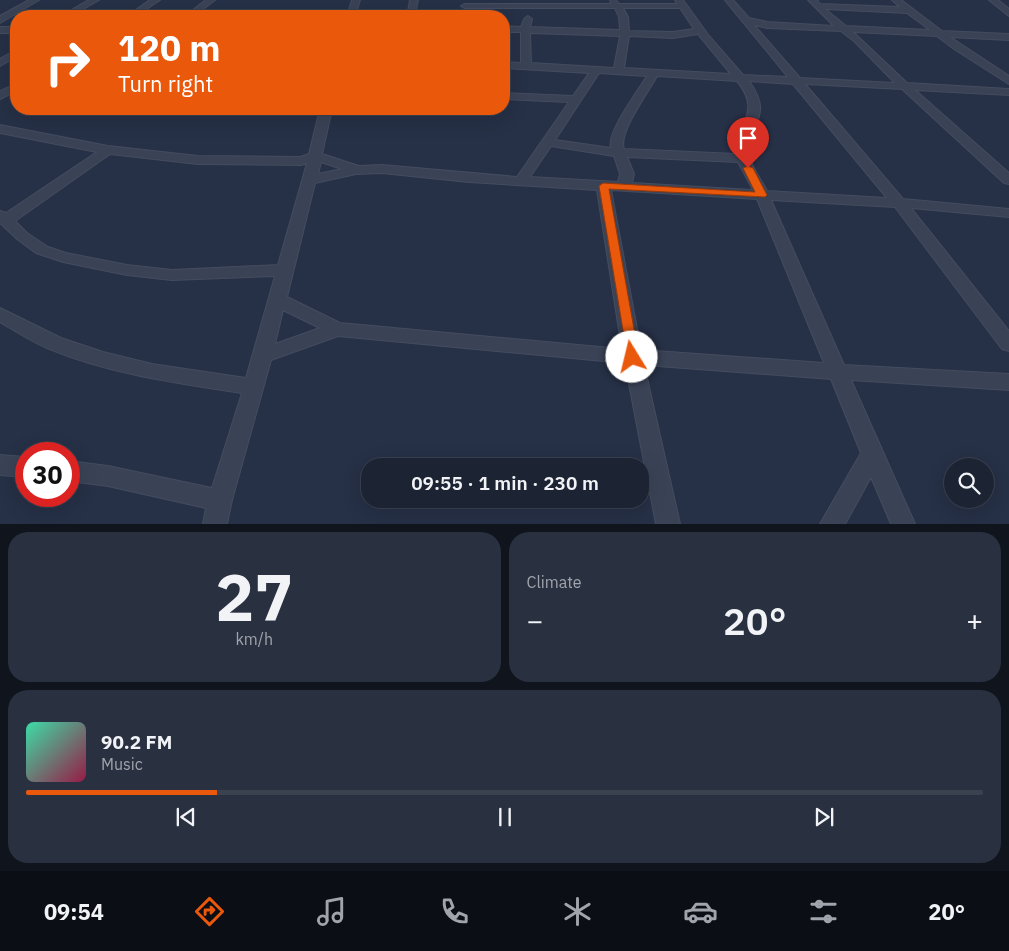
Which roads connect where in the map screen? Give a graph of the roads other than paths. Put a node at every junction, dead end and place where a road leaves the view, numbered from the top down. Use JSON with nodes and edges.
{"nodes":[{"id":1,"x":36,"y":0,"type":"edge"},
{"id":2,"x":95,"y":0,"type":"edge"},
{"id":3,"x":156,"y":0,"type":"edge"},
{"id":4,"x":211,"y":0,"type":"edge"},
{"id":5,"x":729,"y":0,"type":"edge"},
{"id":6,"x":896,"y":0,"type":"edge"},
{"id":7,"x":993,"y":0,"type":"edge"},
{"id":8,"x":465,"y":3,"type":"edge"},
{"id":9,"x":531,"y":3,"type":"edge"},
{"id":10,"x":615,"y":3,"type":"edge"},
{"id":11,"x":681,"y":3,"type":"edge"},
{"id":12,"x":815,"y":3,"type":"edge"},
{"id":13,"x":18,"y":10,"type":"edge"},
{"id":14,"x":77,"y":10,"type":"edge"},
{"id":15,"x":140,"y":10,"type":"edge"},
{"id":16,"x":197,"y":10,"type":"edge"},
{"id":17,"x":907,"y":10,"type":"junction"},
{"id":18,"x":1009,"y":14,"type":"edge"},
{"id":19,"x":750,"y":24,"type":"junction"},
{"id":20,"x":842,"y":28,"type":"junction"},
{"id":21,"x":510,"y":29,"type":"edge"},
{"id":22,"x":525,"y":30,"type":"junction"},
{"id":23,"x":701,"y":31,"type":"junction"},
{"id":24,"x":940,"y":33,"type":"junction"},
{"id":25,"x":625,"y":37,"type":"junction"},
{"id":26,"x":1009,"y":37,"type":"edge"},
{"id":27,"x":510,"y":66,"type":"edge"},
{"id":28,"x":526,"y":66,"type":"junction"},
{"id":29,"x":888,"y":69,"type":"junction"},
{"id":30,"x":596,"y":70,"type":"junction"},
{"id":31,"x":618,"y":72,"type":"junction"},
{"id":32,"x":653,"y":74,"type":"junction"},
{"id":33,"x":743,"y":78,"type":"junction"},
{"id":34,"x":798,"y":81,"type":"junction"},
{"id":35,"x":1009,"y":81,"type":"edge"},
{"id":36,"x":865,"y":84,"type":"junction"},
{"id":37,"x":904,"y":86,"type":"junction"},
{"id":38,"x":1009,"y":92,"type":"edge"},
{"id":39,"x":510,"y":96,"type":"edge"},
{"id":40,"x":576,"y":99,"type":"junction"},
{"id":41,"x":325,"y":115,"type":"edge"},
{"id":42,"x":0,"y":129,"type":"edge"},
{"id":43,"x":548,"y":142,"type":"junction"},
{"id":44,"x":108,"y":150,"type":"junction"},
{"id":45,"x":618,"y":153,"type":"junction"},
{"id":46,"x":316,"y":156,"type":"junction"},
{"id":47,"x":743,"y":158,"type":"junction"},
{"id":48,"x":356,"y":170,"type":"junction"},
{"id":49,"x":309,"y":180,"type":"junction"},
{"id":50,"x":1009,"y":180,"type":"edge"},
{"id":51,"x":521,"y":182,"type":"junction"},
{"id":52,"x":603,"y":186,"type":"junction"},
{"id":53,"x":624,"y":188,"type":"junction"},
{"id":54,"x":762,"y":195,"type":"junction"},
{"id":55,"x":899,"y":203,"type":"junction"},
{"id":56,"x":1009,"y":213,"type":"edge"},
{"id":57,"x":3,"y":217,"type":"edge"},
{"id":58,"x":285,"y":270,"type":"junction"},
{"id":59,"x":277,"y":300,"type":"junction"},
{"id":60,"x":0,"y":314,"type":"edge"},
{"id":61,"x":337,"y":329,"type":"junction"},
{"id":62,"x":1009,"y":344,"type":"edge"},
{"id":63,"x":263,"y":355,"type":"junction"},
{"id":64,"x":632,"y":357,"type":"junction"},
{"id":65,"x":838,"y":372,"type":"junction"},
{"id":66,"x":1009,"y":382,"type":"edge"},
{"id":67,"x":254,"y":387,"type":"junction"},
{"id":68,"x":872,"y":455,"type":"junction"},
{"id":69,"x":0,"y":465,"type":"edge"},
{"id":70,"x":15,"y":466,"type":"edge"},
{"id":71,"x":80,"y":472,"type":"edge"},
{"id":72,"x":220,"y":500,"type":"junction"},
{"id":73,"x":215,"y":524,"type":"edge"},
{"id":74,"x":668,"y":524,"type":"edge"},
{"id":75,"x":832,"y":524,"type":"edge"},
{"id":76,"x":902,"y":524,"type":"edge"}],
"edges":[{"from":1,"to":13,"type":"street"},
{"from":2,"to":14,"type":"street"},
{"from":3,"to":15,"type":"street"},
{"from":4,"to":16,"type":"street"},
{"from":5,"to":19,"type":"street"},
{"from":6,"to":17,"type":"street"},
{"from":7,"to":18,"type":"street"},
{"from":8,"to":9,"type":"street"},
{"from":9,"to":10,"type":"street"},
{"from":9,"to":22,"type":"street"},
{"from":10,"to":11,"type":"street"},
{"from":10,"to":25,"type":"street"},
{"from":11,"to":23,"type":"street"},
{"from":12,"to":17,"type":"street"},
{"from":12,"to":20,"type":"street"},
{"from":17,"to":24,"type":"street"},
{"from":19,"to":20,"type":"street"},
{"from":19,"to":34,"type":"street"},
{"from":20,"to":24,"type":"street"},
{"from":20,"to":29,"type":"street"},
{"from":21,"to":22,"type":"street"},
{"from":22,"to":25,"type":"street"},
{"from":22,"to":28,"type":"street"},
{"from":23,"to":25,"type":"street"},
{"from":23,"to":33,"type":"street"},
{"from":24,"to":26,"type":"street"},
{"from":24,"to":35,"type":"street"},
{"from":25,"to":31,"type":"street"},
{"from":27,"to":28,"type":"street"},
{"from":28,"to":30,"type":"street"},
{"from":29,"to":36,"type":"street"},
{"from":29,"to":37,"type":"street"},
{"from":30,"to":31,"type":"street"},
{"from":30,"to":40,"type":"street"},
{"from":31,"to":32,"type":"street"},
{"from":32,"to":33,"type":"street"},
{"from":32,"to":45,"type":"street"},
{"from":33,"to":34,"type":"street"},
{"from":33,"to":47,"type":"street"},
{"from":34,"to":36,"type":"street"},
{"from":34,"to":55,"type":"street"},
{"from":36,"to":37,"type":"street"},
{"from":37,"to":38,"type":"street"},
{"from":37,"to":50,"type":"street"},
{"from":39,"to":40,"type":"street"},
{"from":40,"to":43,"type":"street"},
{"from":41,"to":46,"type":"street"},
{"from":42,"to":44,"type":"street"},
{"from":43,"to":45,"type":"street"},
{"from":43,"to":51,"type":"street"},
{"from":44,"to":46,"type":"street"},
{"from":44,"to":57,"type":"street"},
{"from":45,"to":47,"type":"street"},
{"from":45,"to":53,"type":"street"},
{"from":46,"to":48,"type":"street"},
{"from":46,"to":49,"type":"street"},
{"from":47,"to":54,"type":"street"},
{"from":48,"to":49,"type":"street"},
{"from":48,"to":51,"type":"street"},
{"from":49,"to":58,"type":"street"},
{"from":51,"to":52,"type":"street"},
{"from":52,"to":53,"type":"street"},
{"from":52,"to":64,"type":"street"},
{"from":53,"to":54,"type":"street"},
{"from":54,"to":55,"type":"street"},
{"from":54,"to":65,"type":"street"},
{"from":55,"to":56,"type":"street"},
{"from":55,"to":62,"type":"street"},
{"from":57,"to":58,"type":"street"},
{"from":58,"to":59,"type":"street"},
{"from":59,"to":61,"type":"street"},
{"from":59,"to":63,"type":"street"},
{"from":60,"to":67,"type":"street"},
{"from":61,"to":63,"type":"street"},
{"from":61,"to":64,"type":"street"},
{"from":63,"to":67,"type":"street"},
{"from":64,"to":65,"type":"street"},
{"from":64,"to":74,"type":"street"},
{"from":65,"to":66,"type":"street"},
{"from":65,"to":68,"type":"street"},
{"from":67,"to":72,"type":"street"},
{"from":68,"to":75,"type":"street"},
{"from":68,"to":76,"type":"street"},
{"from":69,"to":70,"type":"street"},
{"from":71,"to":72,"type":"street"},
{"from":72,"to":73,"type":"street"}]}
